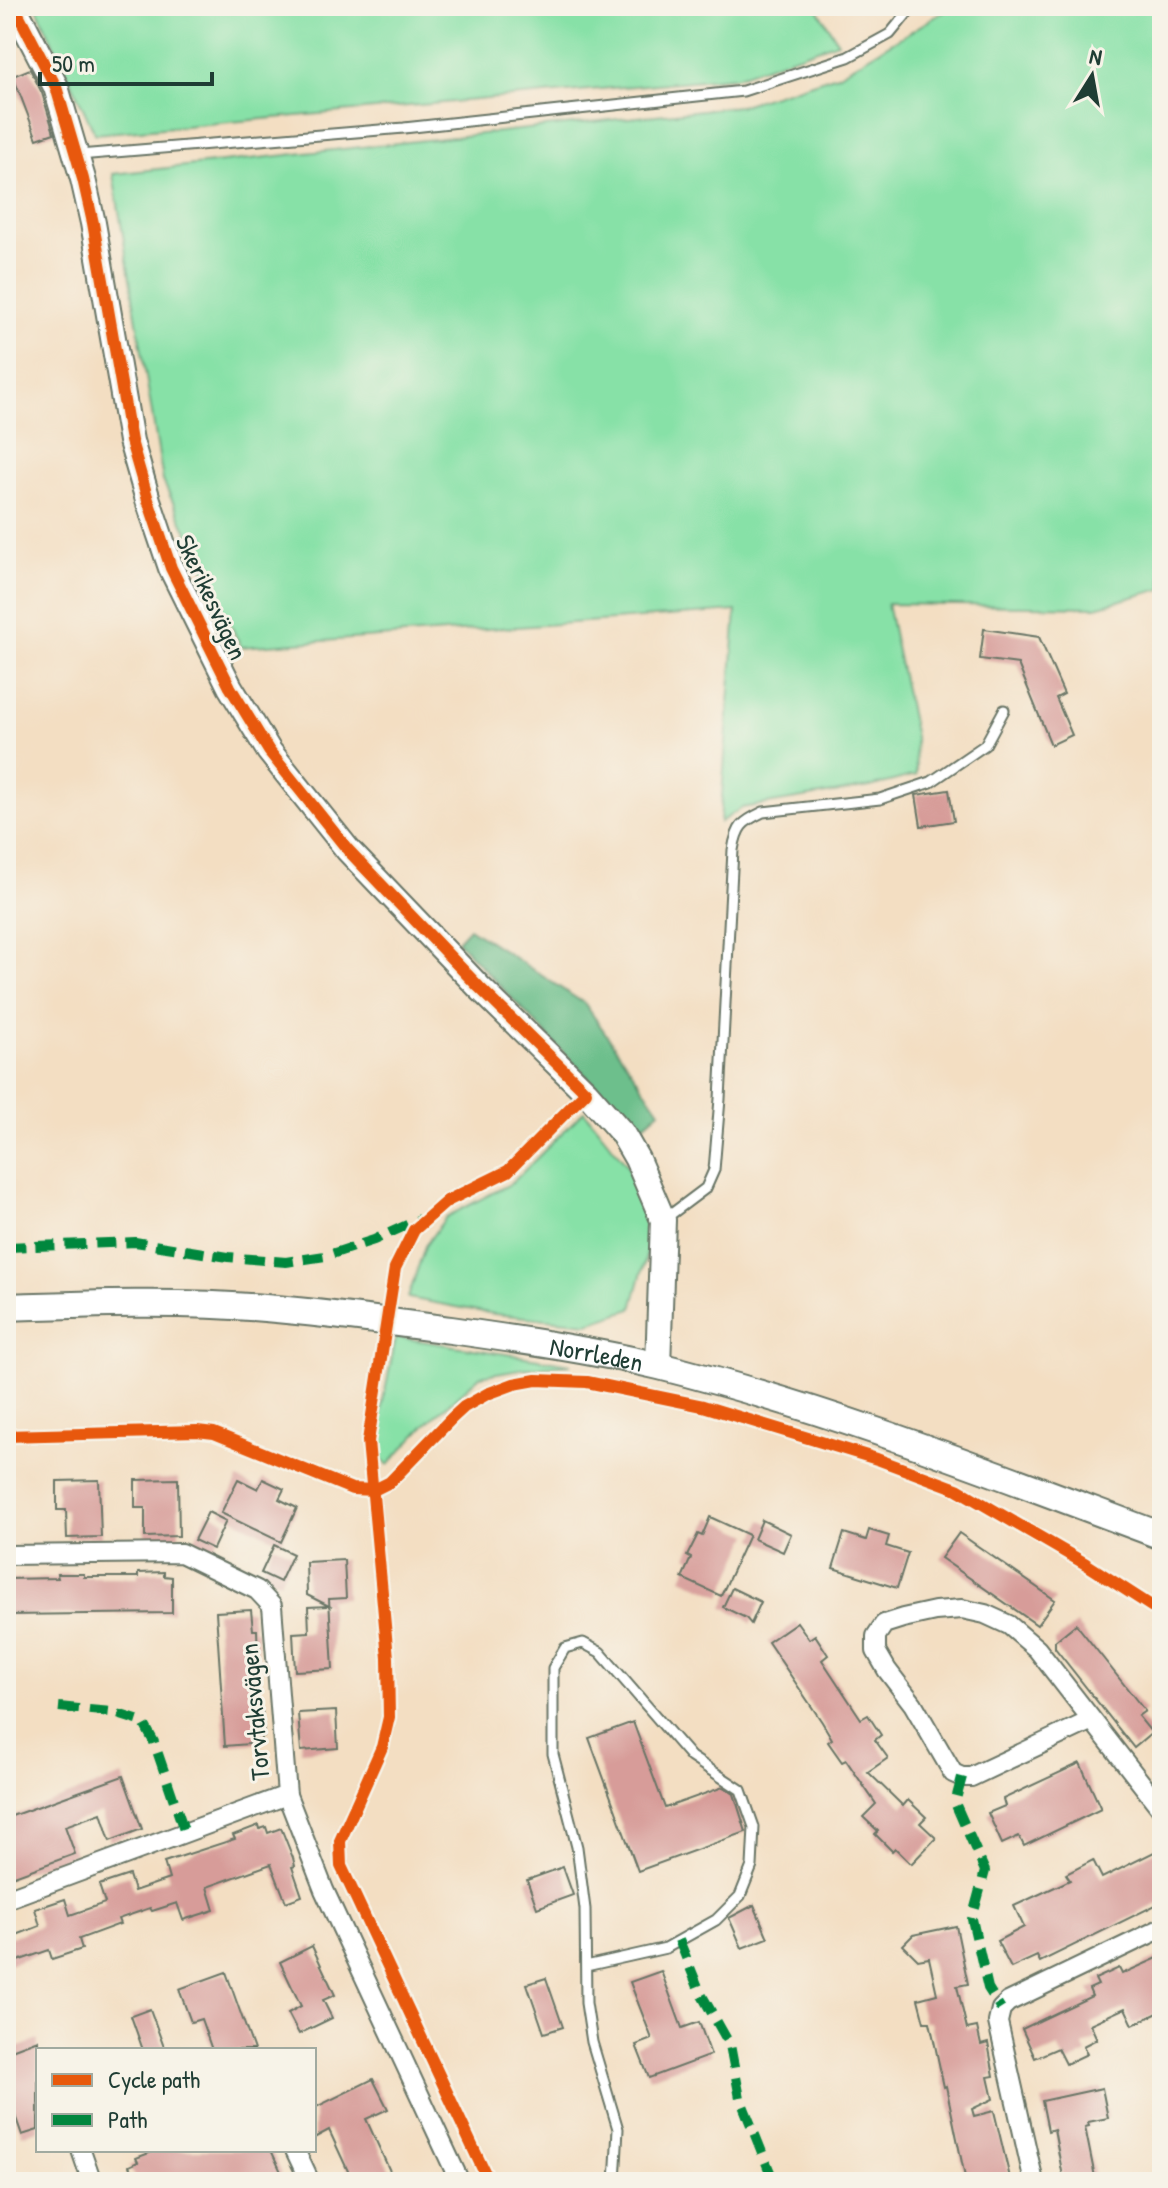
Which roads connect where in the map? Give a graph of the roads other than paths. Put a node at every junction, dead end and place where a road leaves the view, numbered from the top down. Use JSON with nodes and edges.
{"nodes":[{"id":1,"x":14,"y":6,"type":"edge"},
{"id":2,"x":913,"y":6,"type":"edge"},
{"id":3,"x":76,"y":155,"type":"junction"},
{"id":4,"x":1004,"y":710,"type":"dead end"},
{"id":5,"x":663,"y":1220,"type":"junction"},
{"id":6,"x":6,"y":1307,"type":"edge"},
{"id":7,"x":658,"y":1366,"type":"junction"},
{"id":8,"x":1162,"y":1536,"type":"edge"},
{"id":9,"x":6,"y":1555,"type":"edge"},
{"id":10,"x":1092,"y":1720,"type":"junction"},
{"id":11,"x":287,"y":1795,"type":"junction"},
{"id":12,"x":1162,"y":1810,"type":"edge"},
{"id":13,"x":6,"y":1899,"type":"edge"},
{"id":14,"x":1162,"y":1928,"type":"edge"},
{"id":15,"x":586,"y":1966,"type":"junction"},
{"id":16,"x":82,"y":2152,"type":"edge"},
{"id":17,"x":296,"y":2152,"type":"edge"},
{"id":18,"x":92,"y":2182,"type":"edge"},
{"id":19,"x":310,"y":2182,"type":"edge"},
{"id":20,"x":460,"y":2182,"type":"edge"},
{"id":21,"x":615,"y":2182,"type":"edge"},
{"id":22,"x":1034,"y":2182,"type":"edge"}],
"edges":[{"from":1,"to":3,"type":"street","name":"Skerikesvägen"},
{"from":2,"to":3,"type":"lane"},
{"from":3,"to":5,"type":"street","name":"Skerikesvägen"},
{"from":4,"to":5,"type":"lane"},
{"from":5,"to":7,"type":"street","name":"Skerikesvägen"},
{"from":6,"to":7,"type":"main road","name":"Norrleden"},
{"from":7,"to":8,"type":"main road","name":"Norrleden"},
{"from":9,"to":11,"type":"street","name":"Torvtaksvägen"},
{"from":10,"to":10,"type":"street"},
{"from":10,"to":12,"type":"street"},
{"from":11,"to":13,"type":"street","name":"Torvtaksvägen"},
{"from":11,"to":20,"type":"street"},
{"from":14,"to":22,"type":"street"},
{"from":15,"to":15,"type":"lane"},
{"from":15,"to":21,"type":"lane"},
{"from":16,"to":18,"type":"street"},
{"from":17,"to":19,"type":"street"}]}
